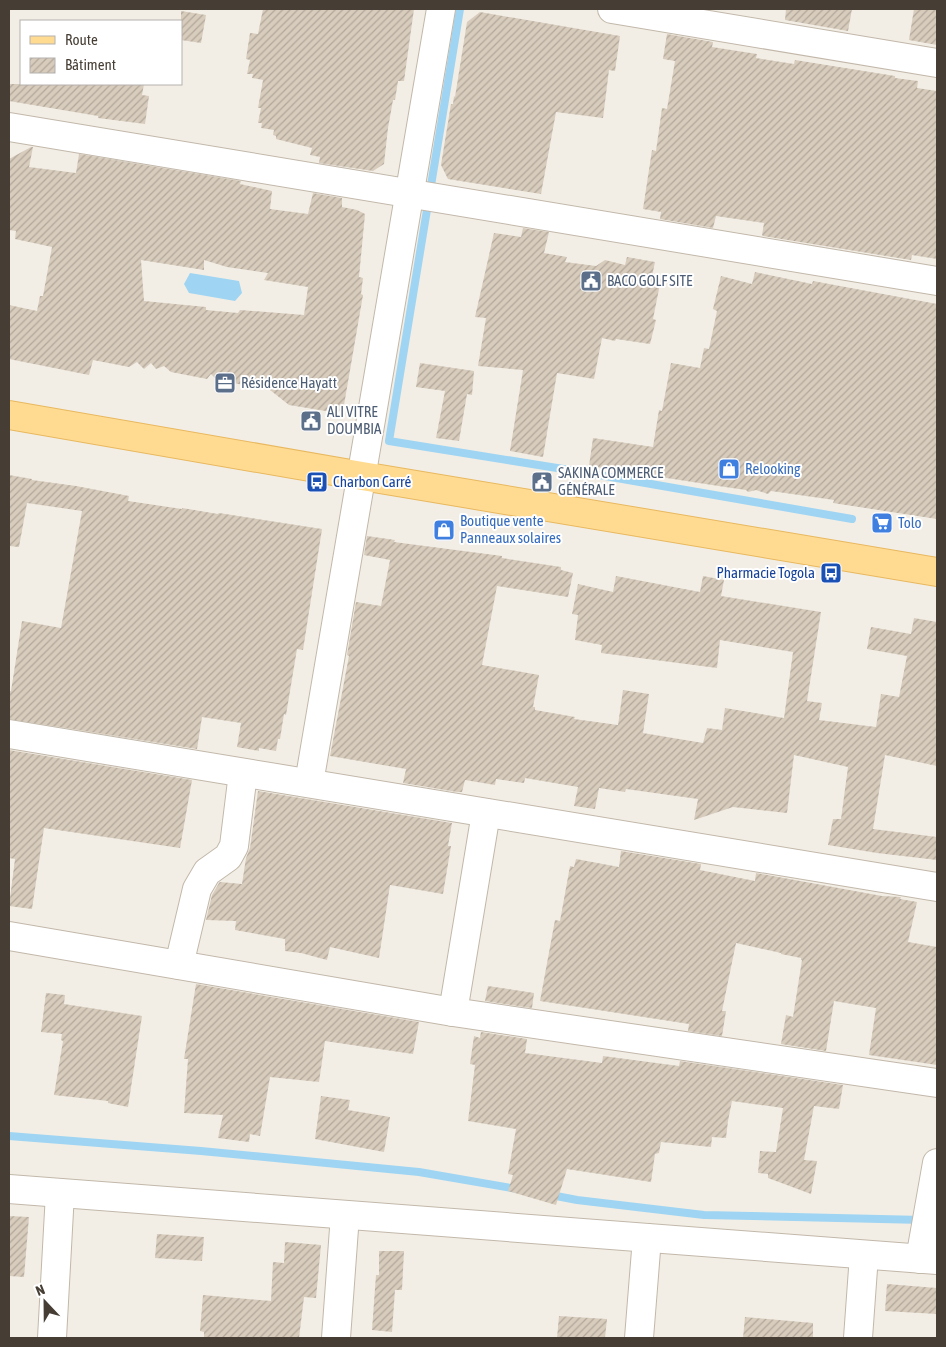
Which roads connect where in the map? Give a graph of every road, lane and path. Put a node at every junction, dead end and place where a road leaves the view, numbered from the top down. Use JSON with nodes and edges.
{"nodes":[{"id":1,"x":441,"y":9,"type":"edge"},
{"id":2,"x":612,"y":9,"type":"edge"},
{"id":3,"x":937,"y":63,"type":"edge"},
{"id":4,"x":9,"y":127,"type":"edge"},
{"id":5,"x":410,"y":194,"type":"junction"},
{"id":6,"x":937,"y":281,"type":"edge"},
{"id":7,"x":9,"y":415,"type":"edge"},
{"id":8,"x":362,"y":476,"type":"junction"},
{"id":9,"x":937,"y":572,"type":"edge"},
{"id":10,"x":9,"y":734,"type":"edge"},
{"id":11,"x":242,"y":773,"type":"junction"},
{"id":12,"x":309,"y":784,"type":"junction"},
{"id":13,"x":486,"y":813,"type":"junction"},
{"id":14,"x":937,"y":887,"type":"edge"},
{"id":15,"x":9,"y":936,"type":"edge"},
{"id":16,"x":180,"y":965,"type":"junction"},
{"id":17,"x":453,"y":1012,"type":"junction"},
{"id":18,"x":937,"y":1083,"type":"edge"},
{"id":19,"x":937,"y":1163,"type":"edge"},
{"id":20,"x":9,"y":1189,"type":"edge"},
{"id":21,"x":60,"y":1193,"type":"junction"},
{"id":22,"x":345,"y":1215,"type":"junction"},
{"id":23,"x":647,"y":1238,"type":"junction"},
{"id":24,"x":864,"y":1255,"type":"junction"},
{"id":25,"x":929,"y":1260,"type":"edge"},
{"id":26,"x":52,"y":1338,"type":"edge"},
{"id":27,"x":336,"y":1338,"type":"edge"},
{"id":28,"x":639,"y":1338,"type":"edge"},
{"id":29,"x":858,"y":1338,"type":"edge"}],
"edges":[{"from":1,"to":5,"type":"street"},
{"from":2,"to":3,"type":"street"},
{"from":4,"to":5,"type":"street"},
{"from":5,"to":6,"type":"street"},
{"from":5,"to":8,"type":"street"},
{"from":7,"to":8,"type":"main road"},
{"from":8,"to":9,"type":"main road"},
{"from":8,"to":12,"type":"street"},
{"from":10,"to":11,"type":"street"},
{"from":11,"to":12,"type":"street"},
{"from":11,"to":16,"type":"street"},
{"from":12,"to":13,"type":"street"},
{"from":13,"to":14,"type":"street"},
{"from":13,"to":17,"type":"street"},
{"from":15,"to":16,"type":"street"},
{"from":16,"to":17,"type":"street"},
{"from":17,"to":18,"type":"street"},
{"from":19,"to":25,"type":"street"},
{"from":20,"to":21,"type":"street"},
{"from":21,"to":22,"type":"street"},
{"from":21,"to":26,"type":"street"},
{"from":22,"to":23,"type":"street"},
{"from":22,"to":27,"type":"street"},
{"from":23,"to":24,"type":"street"},
{"from":23,"to":28,"type":"street"},
{"from":24,"to":25,"type":"street"},
{"from":24,"to":29,"type":"street"}]}
